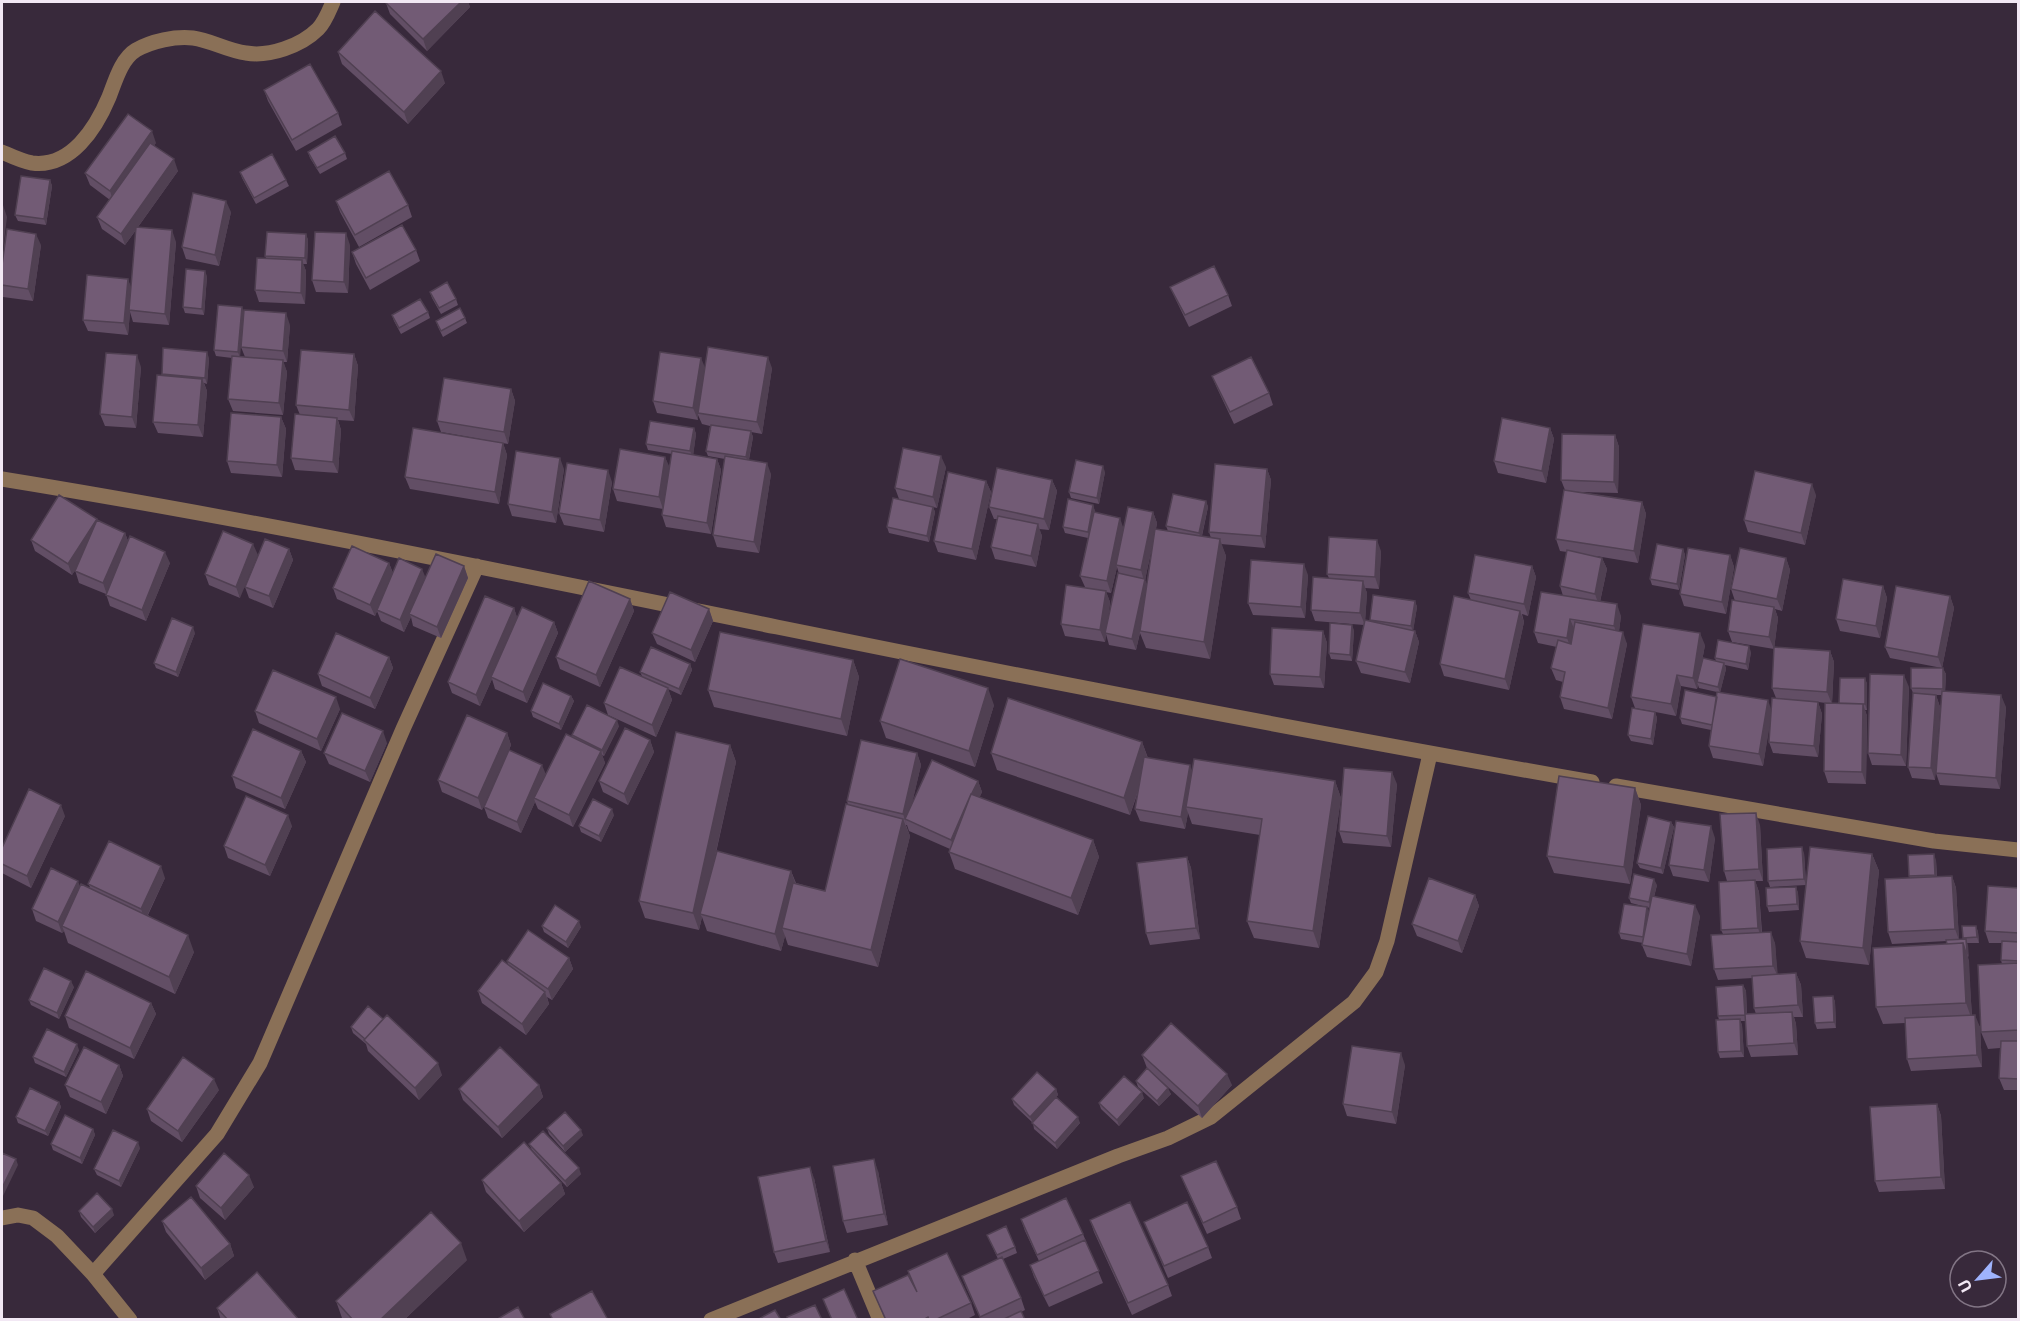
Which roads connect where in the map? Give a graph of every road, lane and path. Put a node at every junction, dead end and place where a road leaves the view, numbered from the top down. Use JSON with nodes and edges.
{"nodes":[{"id":1,"x":333,"y":2,"type":"edge"},
{"id":2,"x":2,"y":152,"type":"edge"},
{"id":3,"x":2,"y":479,"type":"edge"},
{"id":4,"x":477,"y":566,"type":"junction"},
{"id":5,"x":1430,"y":754,"type":"junction"},
{"id":6,"x":2019,"y":850,"type":"edge"},
{"id":7,"x":2,"y":1218,"type":"edge"},
{"id":8,"x":855,"y":1260,"type":"junction"},
{"id":9,"x":93,"y":1274,"type":"junction"},
{"id":10,"x":130,"y":1320,"type":"edge"},
{"id":11,"x":711,"y":1320,"type":"edge"},
{"id":12,"x":880,"y":1320,"type":"edge"}],
"edges":[{"from":1,"to":2,"type":"street"},
{"from":3,"to":4,"type":"street"},
{"from":4,"to":5,"type":"street"},
{"from":4,"to":9,"type":"street"},
{"from":5,"to":6,"type":"street"},
{"from":5,"to":8,"type":"street"},
{"from":7,"to":9,"type":"street"},
{"from":8,"to":11,"type":"street"},
{"from":8,"to":12,"type":"street"},
{"from":9,"to":10,"type":"street"}]}
